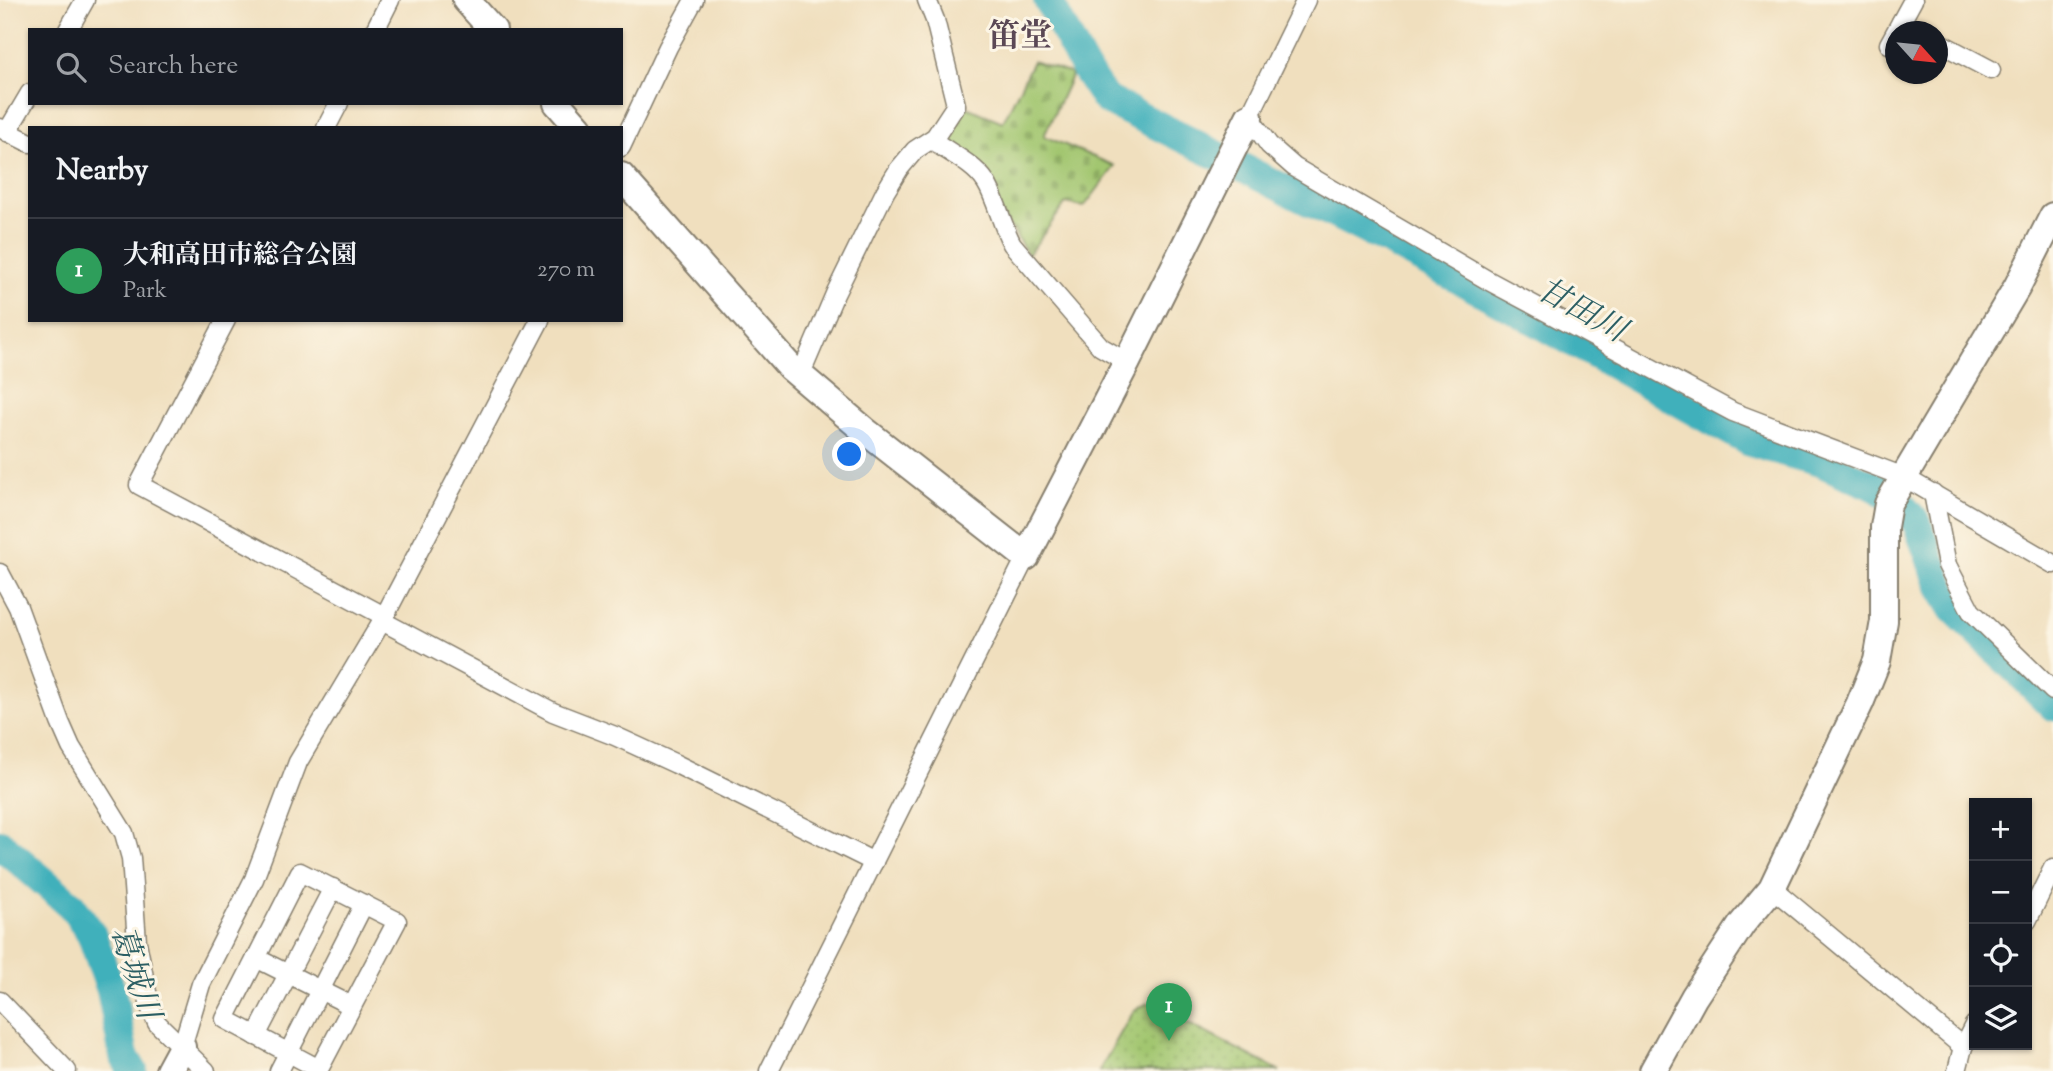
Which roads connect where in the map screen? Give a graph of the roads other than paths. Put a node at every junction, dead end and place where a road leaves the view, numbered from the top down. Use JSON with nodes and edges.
{"nodes":[{"id":1,"x":85,"y":0,"type":"edge"},
{"id":2,"x":390,"y":0,"type":"edge"},
{"id":3,"x":466,"y":0,"type":"edge"},
{"id":4,"x":694,"y":0,"type":"edge"},
{"id":5,"x":927,"y":0,"type":"edge"},
{"id":6,"x":1306,"y":0,"type":"edge"},
{"id":7,"x":1913,"y":0,"type":"edge"},
{"id":8,"x":1901,"y":21,"type":"edge"},
{"id":9,"x":69,"y":28,"type":"edge"},
{"id":10,"x":376,"y":28,"type":"edge"},
{"id":11,"x":490,"y":28,"type":"edge"},
{"id":12,"x":1948,"y":48,"type":"edge"},
{"id":13,"x":1991,"y":70,"type":"dead end"},
{"id":14,"x":28,"y":96,"type":"edge"},
{"id":15,"x":338,"y":105,"type":"edge"},
{"id":16,"x":559,"y":105,"type":"edge"},
{"id":17,"x":1249,"y":117,"type":"junction"},
{"id":18,"x":327,"y":126,"type":"edge"},
{"id":19,"x":577,"y":126,"type":"edge"},
{"id":20,"x":4,"y":130,"type":"edge"},
{"id":21,"x":932,"y":139,"type":"junction"},
{"id":22,"x":28,"y":142,"type":"edge"},
{"id":23,"x":623,"y":143,"type":"edge"},
{"id":24,"x":623,"y":178,"type":"edge"},
{"id":25,"x":2053,"y":216,"type":"edge"},
{"id":26,"x":225,"y":322,"type":"edge"},
{"id":27,"x":539,"y":322,"type":"edge"},
{"id":28,"x":1127,"y":362,"type":"junction"},
{"id":29,"x":800,"y":376,"type":"junction"},
{"id":30,"x":1898,"y":488,"type":"junction"},
{"id":31,"x":1933,"y":493,"type":"junction"},
{"id":32,"x":1026,"y":556,"type":"junction"},
{"id":33,"x":2053,"y":564,"type":"edge"},
{"id":34,"x":0,"y":573,"type":"edge"},
{"id":35,"x":383,"y":618,"type":"junction"},
{"id":36,"x":2053,"y":691,"type":"edge"},
{"id":37,"x":874,"y":862,"type":"junction"},
{"id":38,"x":2053,"y":868,"type":"edge"},
{"id":39,"x":333,"y":888,"type":"junction"},
{"id":40,"x":1772,"y":888,"type":"junction"},
{"id":41,"x":364,"y":904,"type":"junction"},
{"id":42,"x":2032,"y":910,"type":"edge"},
{"id":43,"x":256,"y":958,"type":"junction"},
{"id":44,"x":289,"y":974,"type":"junction"},
{"id":45,"x":320,"y":989,"type":"junction"},
{"id":46,"x":0,"y":1001,"type":"edge"},
{"id":47,"x":352,"y":1006,"type":"junction"},
{"id":48,"x":256,"y":1036,"type":"junction"},
{"id":49,"x":1969,"y":1036,"type":"edge"},
{"id":50,"x":1964,"y":1047,"type":"junction"},
{"id":51,"x":287,"y":1053,"type":"junction"},
{"id":52,"x":175,"y":1059,"type":"edge"},
{"id":53,"x":67,"y":1071,"type":"edge"},
{"id":54,"x":206,"y":1071,"type":"edge"},
{"id":55,"x":279,"y":1071,"type":"edge"},
{"id":56,"x":769,"y":1071,"type":"edge"},
{"id":57,"x":1653,"y":1071,"type":"edge"},
{"id":58,"x":1957,"y":1071,"type":"edge"}],
"edges":[{"from":1,"to":9,"type":"street"},
{"from":2,"to":10,"type":"street"},
{"from":3,"to":11,"type":"street"},
{"from":4,"to":23,"type":"street"},
{"from":5,"to":21,"type":"street"},
{"from":6,"to":17,"type":"street"},
{"from":7,"to":8,"type":"street"},
{"from":12,"to":13,"type":"street"},
{"from":14,"to":20,"type":"street"},
{"from":15,"to":18,"type":"street"},
{"from":16,"to":19,"type":"street"},
{"from":17,"to":28,"type":"street"},
{"from":17,"to":30,"type":"street"},
{"from":20,"to":22,"type":"street"},
{"from":21,"to":28,"type":"street"},
{"from":21,"to":29,"type":"street"},
{"from":24,"to":29,"type":"street"},
{"from":25,"to":30,"type":"street"},
{"from":26,"to":35,"type":"street"},
{"from":27,"to":35,"type":"street"},
{"from":28,"to":32,"type":"street"},
{"from":29,"to":32,"type":"street"},
{"from":30,"to":31,"type":"street"},
{"from":30,"to":40,"type":"street"},
{"from":31,"to":33,"type":"street"},
{"from":31,"to":36,"type":"street"},
{"from":32,"to":37,"type":"street"},
{"from":34,"to":52,"type":"street"},
{"from":35,"to":37,"type":"street"},
{"from":35,"to":52,"type":"street"},
{"from":37,"to":56,"type":"street"},
{"from":38,"to":42,"type":"street"},
{"from":39,"to":41,"type":"street"},
{"from":39,"to":43,"type":"street"},
{"from":39,"to":44,"type":"street"},
{"from":40,"to":50,"type":"street"},
{"from":40,"to":57,"type":"street"},
{"from":41,"to":45,"type":"street"},
{"from":41,"to":47,"type":"street"},
{"from":43,"to":44,"type":"street"},
{"from":43,"to":48,"type":"street"},
{"from":44,"to":45,"type":"street"},
{"from":44,"to":48,"type":"street"},
{"from":45,"to":47,"type":"street"},
{"from":45,"to":51,"type":"street"},
{"from":46,"to":53,"type":"street"},
{"from":47,"to":51,"type":"street"},
{"from":48,"to":51,"type":"street"},
{"from":49,"to":50,"type":"street"},
{"from":50,"to":58,"type":"street"},
{"from":51,"to":55,"type":"street"},
{"from":52,"to":54,"type":"street"}]}
